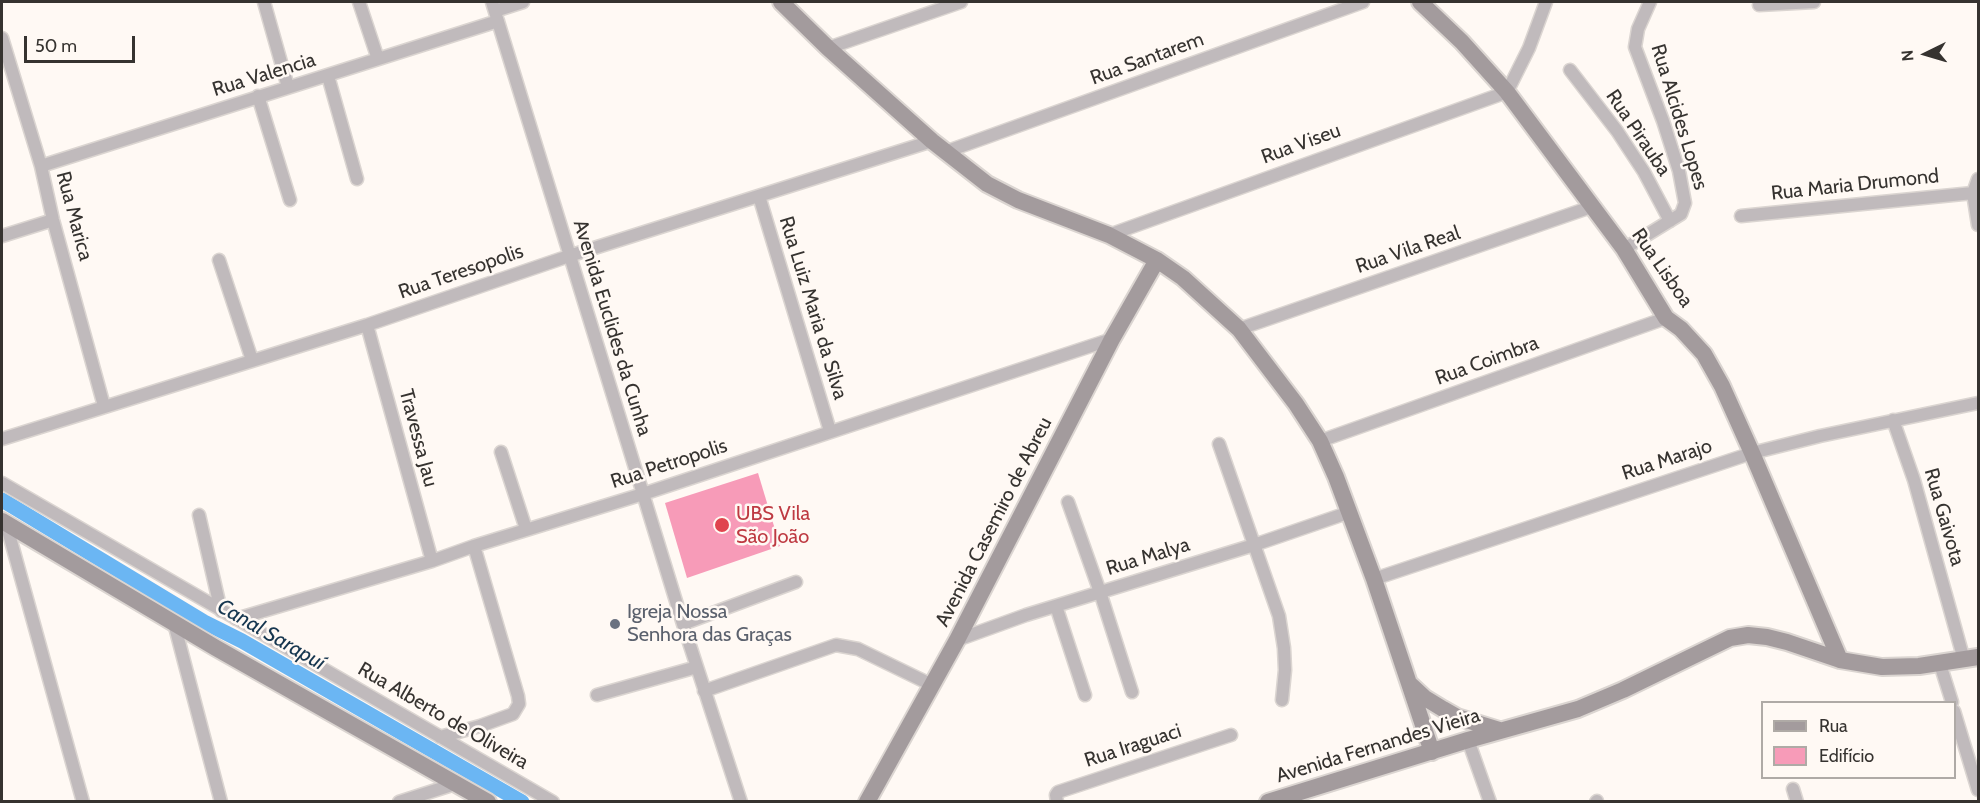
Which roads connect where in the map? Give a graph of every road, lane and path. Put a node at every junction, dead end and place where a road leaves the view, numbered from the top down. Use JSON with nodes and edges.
{"nodes":[{"id":1,"x":264,"y":2,"type":"edge"},
{"id":2,"x":359,"y":2,"type":"edge"},
{"id":3,"x":522,"y":2,"type":"edge"},
{"id":4,"x":781,"y":2,"type":"edge"},
{"id":5,"x":961,"y":2,"type":"edge"},
{"id":6,"x":1363,"y":2,"type":"edge"},
{"id":7,"x":1420,"y":2,"type":"edge"},
{"id":8,"x":1546,"y":2,"type":"edge"},
{"id":9,"x":1650,"y":2,"type":"edge"},
{"id":10,"x":1814,"y":2,"type":"edge"},
{"id":11,"x":1759,"y":6,"type":"dead end"},
{"id":12,"x":495,"y":11,"type":"edge"},
{"id":13,"x":2,"y":38,"type":"edge"},
{"id":14,"x":828,"y":48,"type":"junction"},
{"id":15,"x":378,"y":59,"type":"junction"},
{"id":16,"x":5,"y":67,"type":"edge"},
{"id":17,"x":1570,"y":70,"type":"dead end"},
{"id":18,"x":328,"y":76,"type":"junction"},
{"id":19,"x":288,"y":87,"type":"junction"},
{"id":20,"x":1507,"y":92,"type":"junction"},
{"id":21,"x":258,"y":96,"type":"junction"},
{"id":22,"x":932,"y":141,"type":"junction"},
{"id":23,"x":945,"y":152,"type":"junction"},
{"id":24,"x":41,"y":166,"type":"junction"},
{"id":25,"x":357,"y":179,"type":"dead end"},
{"id":26,"x":1978,"y":179,"type":"edge"},
{"id":27,"x":1973,"y":193,"type":"junction"},
{"id":28,"x":759,"y":196,"type":"junction"},
{"id":29,"x":290,"y":200,"type":"dead end"},
{"id":30,"x":1591,"y":207,"type":"junction"},
{"id":31,"x":1741,"y":216,"type":"dead end"},
{"id":32,"x":53,"y":220,"type":"junction"},
{"id":33,"x":1670,"y":221,"type":"junction"},
{"id":34,"x":1978,"y":221,"type":"edge"},
{"id":35,"x":1109,"y":235,"type":"junction"},
{"id":36,"x":2,"y":236,"type":"edge"},
{"id":37,"x":1624,"y":249,"type":"junction"},
{"id":38,"x":569,"y":256,"type":"junction"},
{"id":39,"x":219,"y":260,"type":"dead end"},
{"id":40,"x":1157,"y":260,"type":"junction"},
{"id":41,"x":1666,"y":318,"type":"junction"},
{"id":42,"x":367,"y":325,"type":"junction"},
{"id":43,"x":1239,"y":329,"type":"junction"},
{"id":44,"x":1112,"y":339,"type":"junction"},
{"id":45,"x":252,"y":360,"type":"junction"},
{"id":46,"x":1978,"y":403,"type":"edge"},
{"id":47,"x":104,"y":406,"type":"junction"},
{"id":48,"x":1893,"y":420,"type":"junction"},
{"id":49,"x":830,"y":431,"type":"junction"},
{"id":50,"x":2,"y":439,"type":"edge"},
{"id":51,"x":1320,"y":441,"type":"junction"},
{"id":52,"x":1219,"y":444,"type":"dead end"},
{"id":53,"x":501,"y":452,"type":"dead end"},
{"id":54,"x":1752,"y":453,"type":"junction"},
{"id":55,"x":2,"y":483,"type":"edge"},
{"id":56,"x":643,"y":494,"type":"junction"},
{"id":57,"x":1068,"y":502,"type":"dead end"},
{"id":58,"x":1350,"y":512,"type":"junction"},
{"id":59,"x":199,"y":515,"type":"dead end"},
{"id":60,"x":4,"y":522,"type":"edge"},
{"id":61,"x":526,"y":530,"type":"junction"},
{"id":62,"x":1254,"y":545,"type":"junction"},
{"id":63,"x":474,"y":546,"type":"junction"},
{"id":64,"x":432,"y":561,"type":"junction"},
{"id":65,"x":1374,"y":579,"type":"junction"},
{"id":66,"x":796,"y":582,"type":"dead end"},
{"id":67,"x":1100,"y":592,"type":"junction"},
{"id":68,"x":1056,"y":606,"type":"junction"},
{"id":69,"x":221,"y":611,"type":"junction"},
{"id":70,"x":236,"y":619,"type":"junction"},
{"id":71,"x":174,"y":623,"type":"junction"},
{"id":72,"x":683,"y":624,"type":"junction"},
{"id":73,"x":957,"y":640,"type":"junction"},
{"id":74,"x":1971,"y":658,"type":"edge"},
{"id":75,"x":1840,"y":660,"type":"junction"},
{"id":76,"x":1940,"y":664,"type":"junction"},
{"id":77,"x":697,"y":668,"type":"junction"},
{"id":78,"x":1408,"y":682,"type":"junction"},
{"id":79,"x":932,"y":685,"type":"junction"},
{"id":80,"x":704,"y":691,"type":"junction"},
{"id":81,"x":1131,"y":692,"type":"dead end"},
{"id":82,"x":597,"y":695,"type":"dead end"},
{"id":83,"x":1085,"y":695,"type":"dead end"},
{"id":84,"x":1282,"y":700,"type":"dead end"},
{"id":85,"x":1952,"y":701,"type":"edge"},
{"id":86,"x":1956,"y":718,"type":"edge"},
{"id":87,"x":1500,"y":730,"type":"junction"},
{"id":88,"x":1231,"y":735,"type":"dead end"},
{"id":89,"x":440,"y":737,"type":"junction"},
{"id":90,"x":1468,"y":740,"type":"junction"},
{"id":91,"x":1432,"y":752,"type":"junction"},
{"id":92,"x":458,"y":783,"type":"junction"},
{"id":93,"x":1793,"y":789,"type":"dead end"},
{"id":94,"x":1978,"y":790,"type":"edge"},
{"id":95,"x":83,"y":801,"type":"edge"},
{"id":96,"x":221,"y":801,"type":"edge"},
{"id":97,"x":399,"y":801,"type":"edge"},
{"id":98,"x":488,"y":801,"type":"edge"},
{"id":99,"x":553,"y":801,"type":"edge"},
{"id":100,"x":741,"y":801,"type":"edge"},
{"id":101,"x":867,"y":801,"type":"edge"},
{"id":102,"x":1057,"y":801,"type":"edge"},
{"id":103,"x":1268,"y":801,"type":"edge"},
{"id":104,"x":1490,"y":801,"type":"edge"},
{"id":105,"x":1797,"y":801,"type":"edge"}],
"edges":[{"from":1,"to":19,"type":"street"},
{"from":2,"to":15,"type":"street"},
{"from":3,"to":12,"type":"street","name":"Rua Valencia"},
{"from":4,"to":14,"type":"main road"},
{"from":5,"to":14,"type":"street"},
{"from":6,"to":23,"type":"street","name":"Rua Santarem"},
{"from":7,"to":20,"type":"main road","name":"Rua Lisboa"},
{"from":8,"to":20,"type":"street"},
{"from":9,"to":33,"type":"street","name":"Rua Alcides Lopes"},
{"from":10,"to":11,"type":"street"},
{"from":12,"to":15,"type":"street","name":"Rua Valencia"},
{"from":12,"to":38,"type":"street","name":"Avenida Euclides da Cunha"},
{"from":13,"to":16,"type":"street","name":"Rua Marica"},
{"from":14,"to":22,"type":"main road"},
{"from":15,"to":18,"type":"street","name":"Rua Valencia"},
{"from":16,"to":24,"type":"street","name":"Rua Marica"},
{"from":17,"to":33,"type":"street","name":"Rua Pirauba"},
{"from":18,"to":19,"type":"street","name":"Rua Valencia"},
{"from":18,"to":25,"type":"street"},
{"from":19,"to":21,"type":"street","name":"Rua Valencia"},
{"from":20,"to":30,"type":"main road","name":"Rua Lisboa"},
{"from":20,"to":35,"type":"street","name":"Rua Viseu"},
{"from":21,"to":24,"type":"street","name":"Rua Valencia"},
{"from":21,"to":29,"type":"street"},
{"from":22,"to":23,"type":"main road"},
{"from":22,"to":28,"type":"street","name":"Rua Teresopolis"},
{"from":23,"to":35,"type":"main road"},
{"from":24,"to":32,"type":"street","name":"Rua Marica"},
{"from":26,"to":27,"type":"street"},
{"from":27,"to":31,"type":"street","name":"Rua Maria Drumond"},
{"from":27,"to":34,"type":"street"},
{"from":28,"to":38,"type":"street","name":"Rua Teresopolis"},
{"from":28,"to":49,"type":"street","name":"Rua Luiz Maria da Silva"},
{"from":30,"to":37,"type":"main road","name":"Rua Lisboa"},
{"from":30,"to":43,"type":"street","name":"Rua Vila Real"},
{"from":32,"to":36,"type":"street"},
{"from":32,"to":47,"type":"street","name":"Rua Marica"},
{"from":33,"to":37,"type":"street","name":"Rua Alcides Lopes"},
{"from":35,"to":40,"type":"main road"},
{"from":37,"to":41,"type":"main road","name":"Rua Lisboa"},
{"from":38,"to":42,"type":"street","name":"Rua Teresopolis"},
{"from":38,"to":56,"type":"street","name":"Avenida Euclides da Cunha"},
{"from":39,"to":45,"type":"street"},
{"from":40,"to":43,"type":"main road"},
{"from":40,"to":44,"type":"main road","name":"Avenida Casemiro de Abreu"},
{"from":41,"to":51,"type":"street","name":"Rua Coimbra"},
{"from":41,"to":54,"type":"main road","name":"Rua Lisboa"},
{"from":42,"to":45,"type":"street","name":"Rua Teresopolis"},
{"from":42,"to":64,"type":"street","name":"Travessa Jau"},
{"from":43,"to":51,"type":"main road"},
{"from":44,"to":49,"type":"street","name":"Rua Petropolis"},
{"from":44,"to":73,"type":"main road","name":"Avenida Casemiro de Abreu"},
{"from":45,"to":47,"type":"street","name":"Rua Teresopolis"},
{"from":46,"to":48,"type":"street","name":"Rua Marajo"},
{"from":47,"to":50,"type":"street","name":"Rua Teresopolis"},
{"from":48,"to":54,"type":"street","name":"Rua Marajo"},
{"from":48,"to":74,"type":"street","name":"Rua Gaivota"},
{"from":49,"to":56,"type":"street","name":"Rua Petropolis"},
{"from":51,"to":58,"type":"main road"},
{"from":52,"to":62,"type":"street"},
{"from":53,"to":61,"type":"street"},
{"from":54,"to":65,"type":"street","name":"Rua Marajo"},
{"from":54,"to":75,"type":"main road","name":"Rua Lisboa"},
{"from":55,"to":69,"type":"street","name":"Rua Alberto de Oliveira"},
{"from":56,"to":61,"type":"street","name":"Rua Petropolis"},
{"from":56,"to":72,"type":"street","name":"Avenida Euclides da Cunha"},
{"from":57,"to":67,"type":"street"},
{"from":58,"to":62,"type":"street","name":"Rua Malya"},
{"from":58,"to":65,"type":"main road"},
{"from":59,"to":69,"type":"street"},
{"from":60,"to":71,"type":"main road"},
{"from":60,"to":95,"type":"street"},
{"from":61,"to":63,"type":"street","name":"Rua Petropolis"},
{"from":62,"to":67,"type":"street","name":"Rua Malya"},
{"from":62,"to":84,"type":"street"},
{"from":63,"to":64,"type":"street","name":"Rua Petropolis"},
{"from":63,"to":89,"type":"street"},
{"from":64,"to":70,"type":"street","name":"Rua Petropolis"},
{"from":65,"to":78,"type":"main road"},
{"from":66,"to":72,"type":"street"},
{"from":67,"to":68,"type":"street","name":"Rua Malya"},
{"from":67,"to":81,"type":"street"},
{"from":68,"to":73,"type":"street","name":"Rua Malya"},
{"from":68,"to":83,"type":"street"},
{"from":69,"to":70,"type":"street","name":"Rua Alberto de Oliveira"},
{"from":70,"to":89,"type":"street","name":"Rua Alberto de Oliveira"},
{"from":71,"to":92,"type":"main road"},
{"from":71,"to":96,"type":"street"},
{"from":72,"to":77,"type":"street","name":"Avenida Euclides da Cunha"},
{"from":73,"to":79,"type":"main road","name":"Avenida Casemiro de Abreu"},
{"from":74,"to":76,"type":"main road","name":"Avenida Fernandes Vieira"},
{"from":75,"to":76,"type":"main road","name":"Avenida Fernandes Vieira"},
{"from":75,"to":87,"type":"main road","name":"Avenida Fernandes Vieira"},
{"from":76,"to":85,"type":"street"},
{"from":77,"to":80,"type":"street","name":"Avenida Euclides da Cunha"},
{"from":77,"to":82,"type":"street"},
{"from":78,"to":87,"type":"main road","name":"Avenida Fernandes Vieira"},
{"from":78,"to":91,"type":"main road"},
{"from":79,"to":80,"type":"street"},
{"from":79,"to":101,"type":"main road","name":"Avenida Casemiro de Abreu"},
{"from":80,"to":100,"type":"street","name":"Avenida Euclides da Cunha"},
{"from":86,"to":94,"type":"street"},
{"from":87,"to":90,"type":"main road","name":"Avenida Fernandes Vieira"},
{"from":88,"to":102,"type":"street","name":"Rua Iraguaci"},
{"from":89,"to":99,"type":"street","name":"Rua Alberto de Oliveira"},
{"from":90,"to":91,"type":"main road","name":"Avenida Fernandes Vieira"},
{"from":90,"to":104,"type":"street"},
{"from":91,"to":103,"type":"main road","name":"Avenida Fernandes Vieira"},
{"from":92,"to":97,"type":"street"},
{"from":92,"to":98,"type":"main road"},
{"from":93,"to":105,"type":"street"}]}
